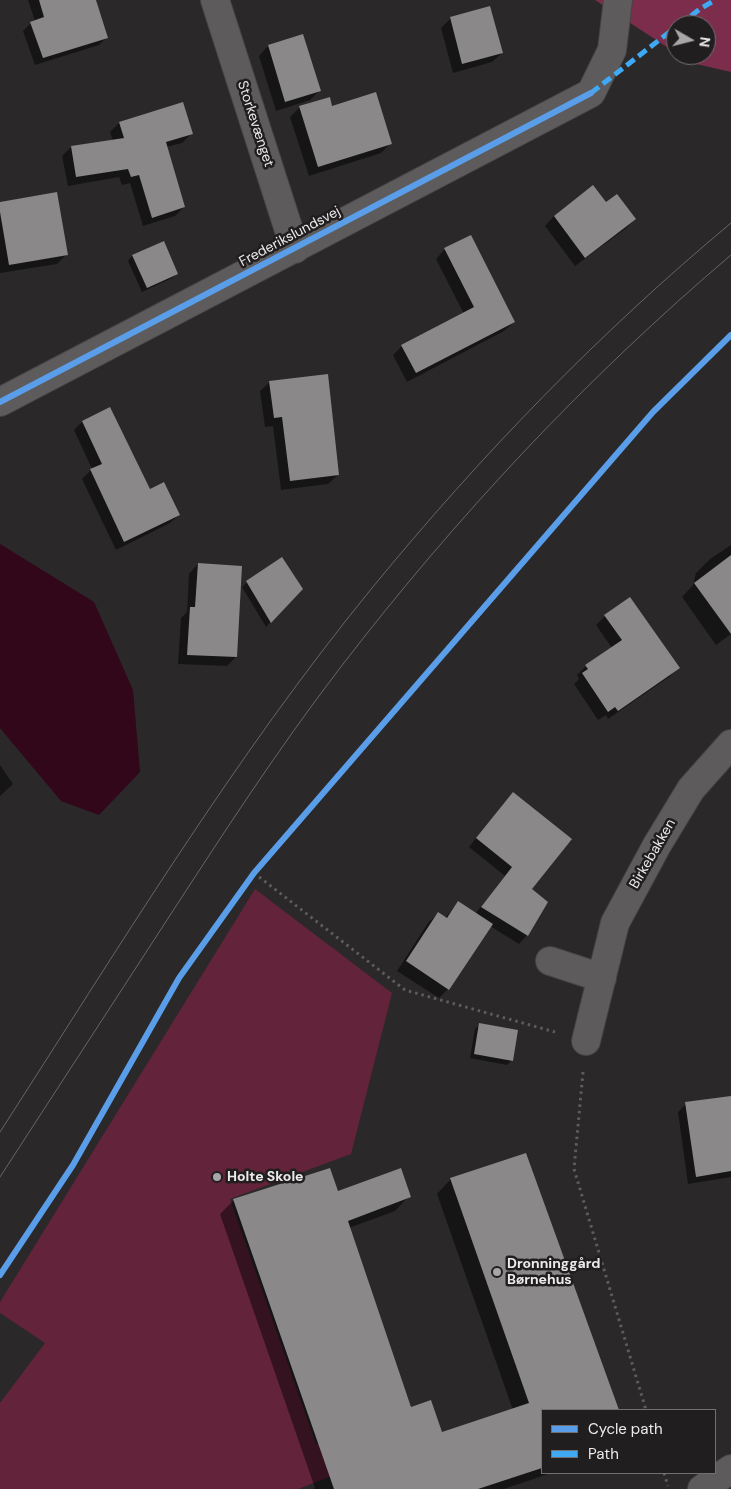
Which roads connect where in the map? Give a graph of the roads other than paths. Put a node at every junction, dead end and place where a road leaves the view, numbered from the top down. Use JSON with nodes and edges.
{"nodes":[{"id":1,"x":215,"y":0,"type":"edge"},
{"id":2,"x":618,"y":0,"type":"edge"},
{"id":3,"x":295,"y":248,"type":"junction"},
{"id":4,"x":0,"y":402,"type":"edge"},
{"id":5,"x":731,"y":744,"type":"edge"},
{"id":6,"x":550,"y":962,"type":"dead end"},
{"id":7,"x":602,"y":978,"type":"junction"},
{"id":8,"x":586,"y":1041,"type":"road end"},
{"id":9,"x":731,"y":1469,"type":"edge"},
{"id":10,"x":702,"y":1489,"type":"edge"}],
"edges":[{"from":1,"to":3,"type":"street","name":"Storkevænget"},
{"from":2,"to":3,"type":"street","name":"Frederikslundsvej"},
{"from":3,"to":4,"type":"street","name":"Frederikslundsvej"},
{"from":5,"to":7,"type":"street","name":"Birkebakken"},
{"from":6,"to":7,"type":"street"},
{"from":7,"to":8,"type":"street","name":"Birkebakken"},
{"from":9,"to":10,"type":"street"}]}
